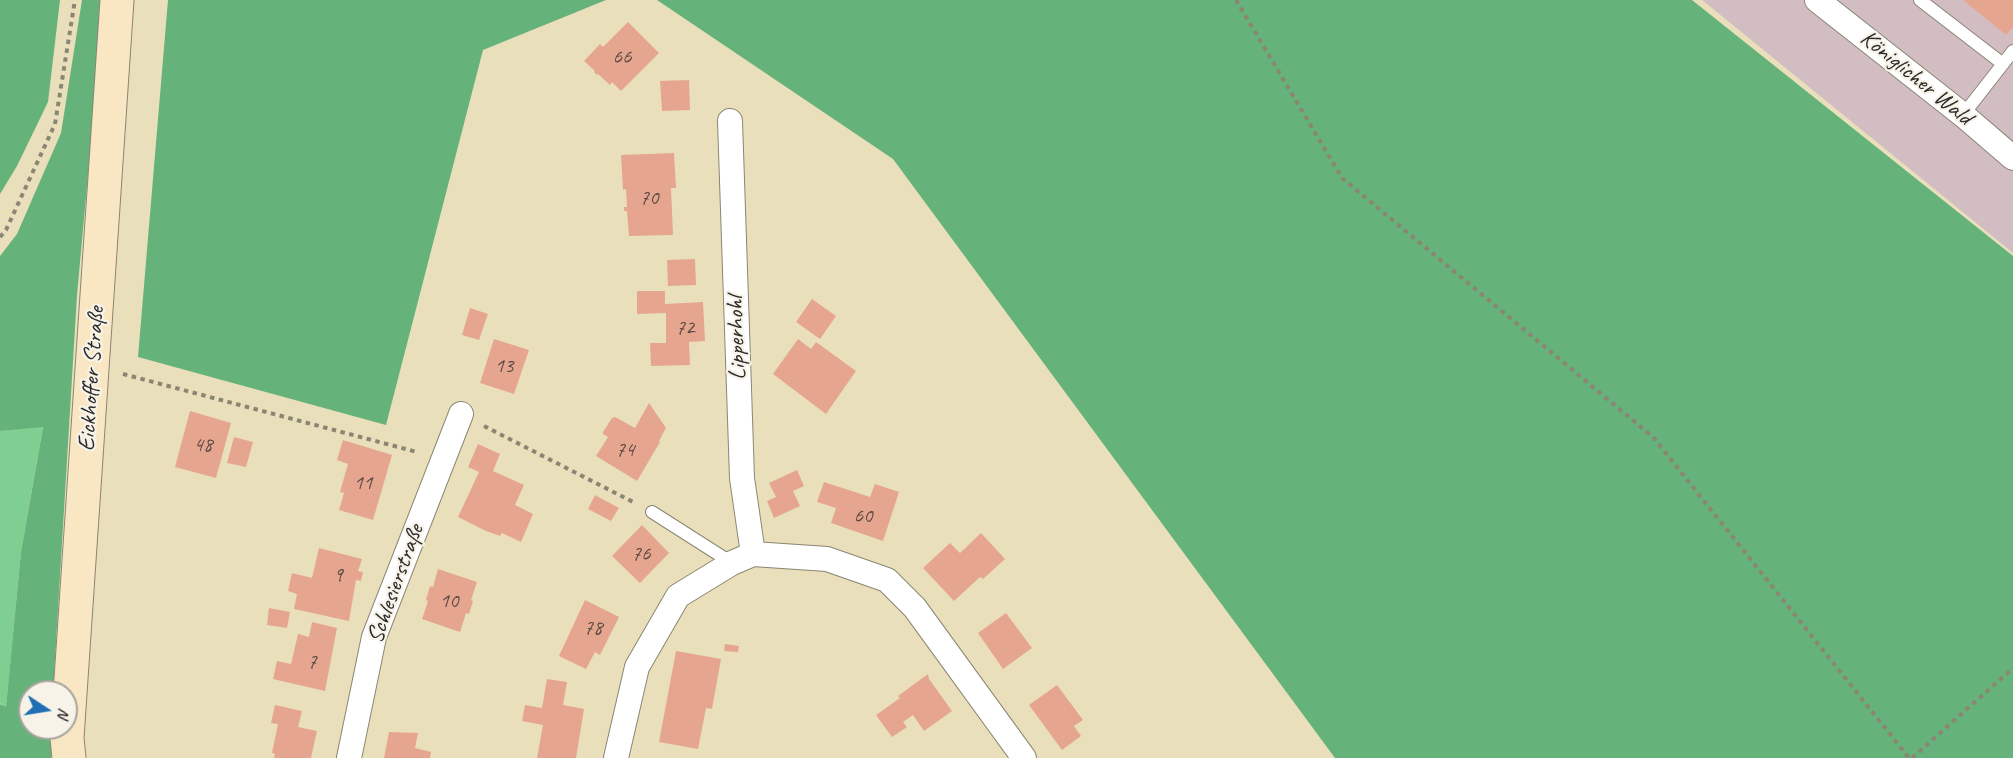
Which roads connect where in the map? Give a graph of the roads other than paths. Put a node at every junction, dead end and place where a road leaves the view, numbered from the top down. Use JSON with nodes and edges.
{"nodes":[{"id":1,"x":117,"y":0,"type":"edge"},
{"id":2,"x":1817,"y":0,"type":"edge"},
{"id":3,"x":1920,"y":0,"type":"edge"},
{"id":4,"x":2013,"y":51,"type":"edge"},
{"id":5,"x":2003,"y":64,"type":"junction"},
{"id":6,"x":1963,"y":115,"type":"junction"},
{"id":7,"x":730,"y":121,"type":"dead end"},
{"id":8,"x":2013,"y":158,"type":"edge"},
{"id":9,"x":461,"y":414,"type":"road end"},
{"id":10,"x":652,"y":512,"type":"road end"},
{"id":11,"x":743,"y":559,"type":"junction"},
{"id":12,"x":69,"y":758,"type":"edge"},
{"id":13,"x":349,"y":758,"type":"edge"},
{"id":14,"x":616,"y":758,"type":"edge"},
{"id":15,"x":1024,"y":758,"type":"edge"}],
"edges":[{"from":1,"to":12,"type":"main road","name":"Eickhoffer Straße"},
{"from":2,"to":6,"type":"street","name":"Königlicher Wald"},
{"from":3,"to":5,"type":"lane"},
{"from":4,"to":5,"type":"lane"},
{"from":5,"to":6,"type":"lane"},
{"from":6,"to":8,"type":"street","name":"Königlicher Wald"},
{"from":7,"to":11,"type":"street","name":"Lipperhohl"},
{"from":9,"to":13,"type":"street","name":"Schlesierstraße"},
{"from":10,"to":11,"type":"lane"},
{"from":11,"to":14,"type":"street"},
{"from":11,"to":15,"type":"street"}]}
